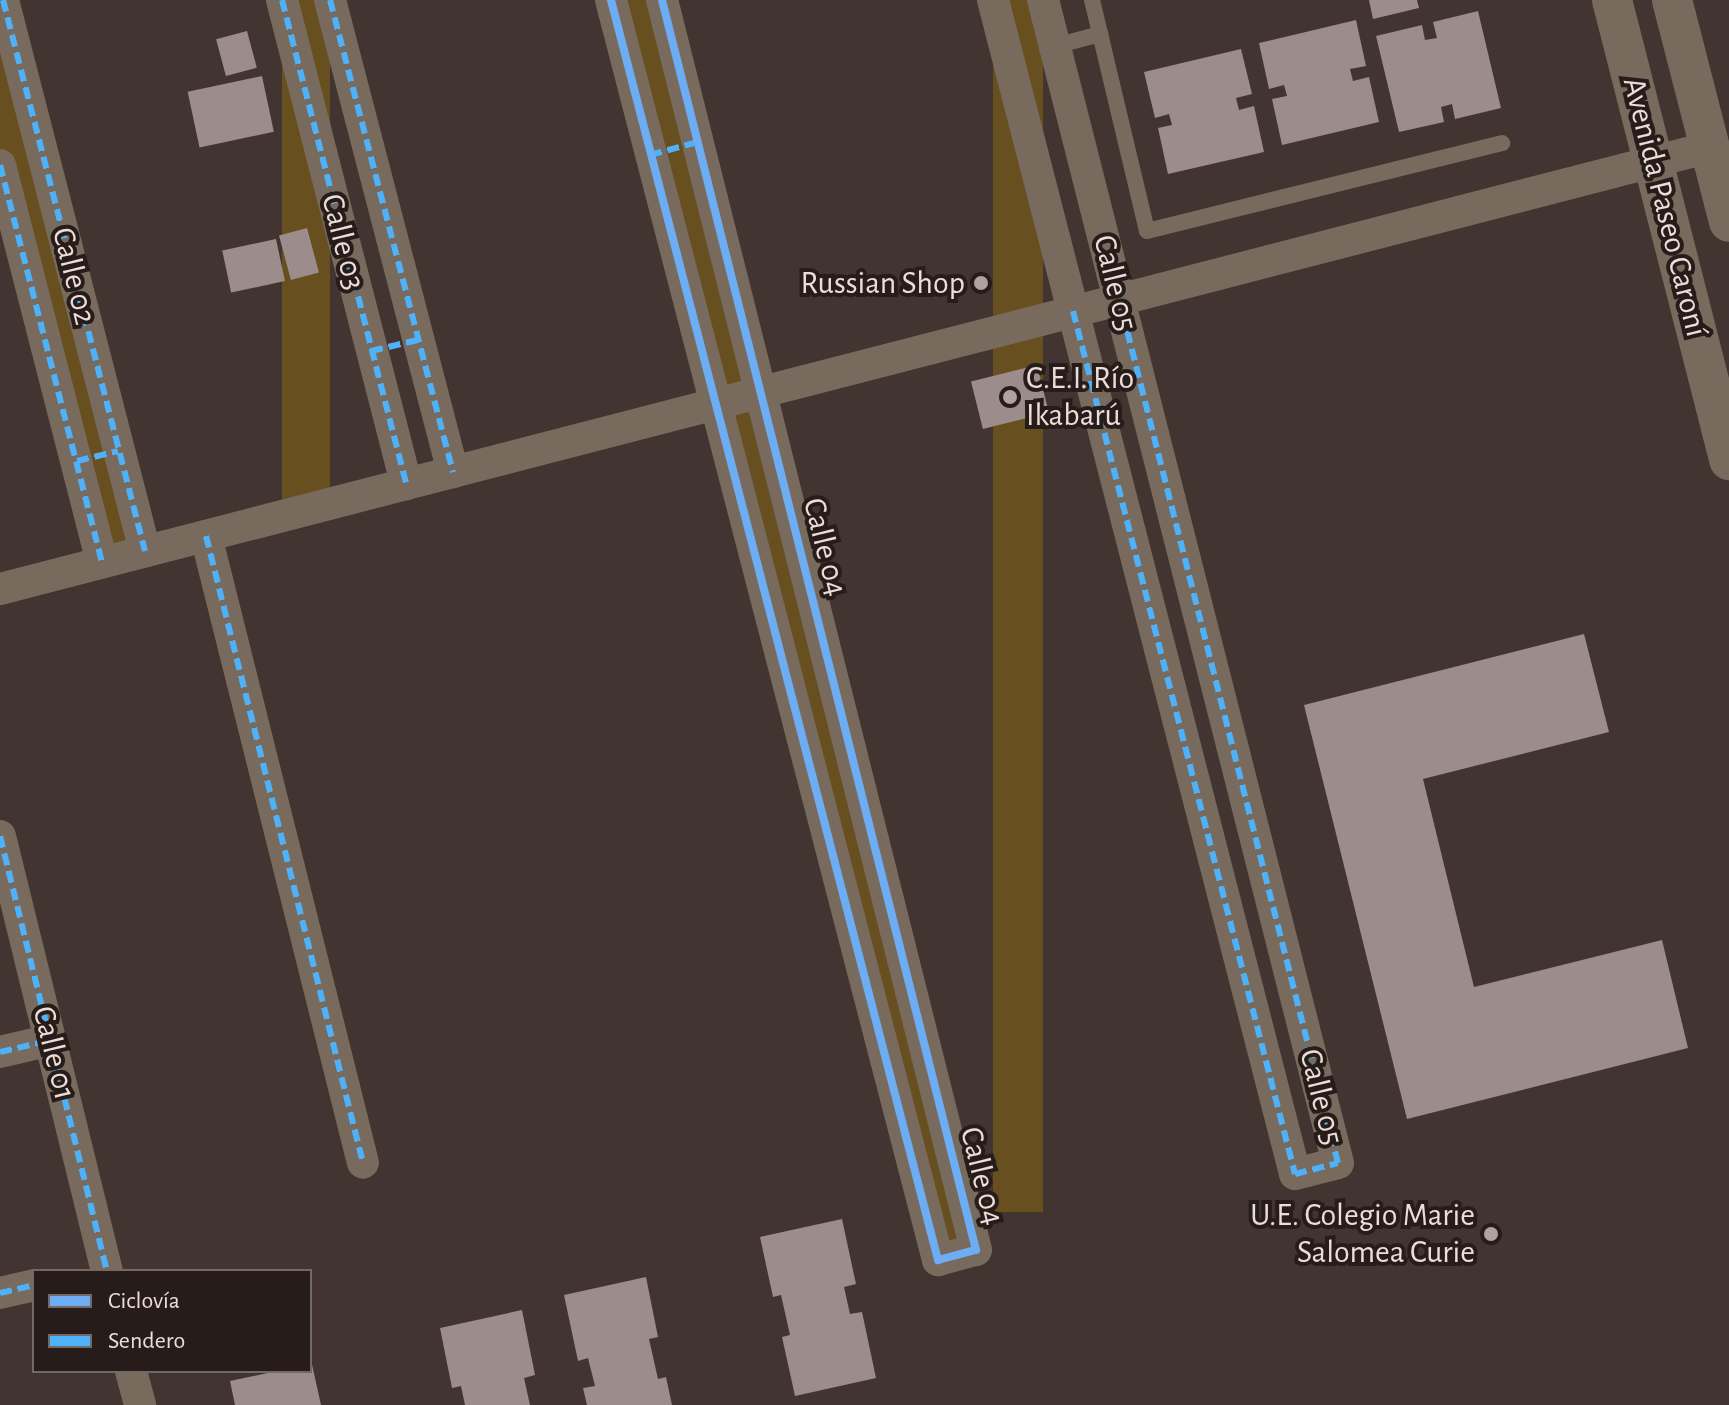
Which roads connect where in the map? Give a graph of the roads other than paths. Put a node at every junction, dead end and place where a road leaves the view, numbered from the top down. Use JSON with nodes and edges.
{"nodes":[{"id":1,"x":3,"y":0,"type":"edge"},
{"id":2,"x":282,"y":0,"type":"edge"},
{"id":3,"x":330,"y":0,"type":"edge"},
{"id":4,"x":611,"y":0,"type":"edge"},
{"id":5,"x":662,"y":0,"type":"edge"},
{"id":6,"x":993,"y":0,"type":"edge"},
{"id":7,"x":1043,"y":0,"type":"edge"},
{"id":8,"x":1092,"y":0,"type":"edge"},
{"id":9,"x":1612,"y":0,"type":"edge"},
{"id":10,"x":1672,"y":0,"type":"edge"},
{"id":11,"x":1100,"y":34,"type":"junction"},
{"id":12,"x":1055,"y":46,"type":"junction"},
{"id":13,"x":698,"y":142,"type":"junction"},
{"id":14,"x":1502,"y":143,"type":"dead end"},
{"id":15,"x":1710,"y":147,"type":"junction"},
{"id":16,"x":650,"y":155,"type":"junction"},
{"id":17,"x":1653,"y":162,"type":"junction"},
{"id":18,"x":0,"y":165,"type":"edge"},
{"id":19,"x":1729,"y":222,"type":"edge"},
{"id":20,"x":1119,"y":299,"type":"junction"},
{"id":21,"x":1073,"y":311,"type":"junction"},
{"id":22,"x":418,"y":340,"type":"junction"},
{"id":23,"x":371,"y":351,"type":"junction"},
{"id":24,"x":761,"y":392,"type":"junction"},
{"id":25,"x":714,"y":404,"type":"junction"},
{"id":26,"x":118,"y":451,"type":"junction"},
{"id":27,"x":1729,"y":460,"type":"edge"},
{"id":28,"x":77,"y":461,"type":"junction"},
{"id":29,"x":453,"y":472,"type":"junction"},
{"id":30,"x":406,"y":484,"type":"junction"},
{"id":31,"x":206,"y":536,"type":"junction"},
{"id":32,"x":145,"y":551,"type":"junction"},
{"id":33,"x":102,"y":561,"type":"junction"},
{"id":34,"x":0,"y":589,"type":"edge"},
{"id":35,"x":0,"y":836,"type":"edge"},
{"id":36,"x":51,"y":1040,"type":"junction"},
{"id":37,"x":0,"y":1052,"type":"edge"},
{"id":38,"x":363,"y":1163,"type":"dead end"},
{"id":39,"x":102,"y":1269,"type":"edge"},
{"id":40,"x":32,"y":1285,"type":"edge"},
{"id":41,"x":0,"y":1293,"type":"edge"},
{"id":42,"x":132,"y":1373,"type":"edge"},
{"id":43,"x":140,"y":1405,"type":"edge"}],
"edges":[{"from":1,"to":26,"type":"street","name":"Calle 02"},
{"from":2,"to":23,"type":"street","name":"Calle 03"},
{"from":3,"to":22,"type":"street","name":"Calle 03"},
{"from":4,"to":16,"type":"street","name":"Calle 04"},
{"from":5,"to":13,"type":"street","name":"Calle 04"},
{"from":6,"to":21,"type":"street","name":"Calle 05"},
{"from":7,"to":12,"type":"street","name":"Calle 05"},
{"from":8,"to":11,"type":"lane"},
{"from":9,"to":17,"type":"street","name":"Avenida Paseo Caroní"},
{"from":10,"to":15,"type":"street","name":"Avenida Paseo Caroní"},
{"from":11,"to":12,"type":"lane"},
{"from":11,"to":14,"type":"lane"},
{"from":12,"to":20,"type":"street","name":"Calle 05"},
{"from":13,"to":16,"type":"street"},
{"from":13,"to":24,"type":"street","name":"Calle 04"},
{"from":15,"to":17,"type":"street"},
{"from":15,"to":19,"type":"street","name":"Avenida Paseo Caroní"},
{"from":16,"to":25,"type":"street","name":"Calle 04"},
{"from":17,"to":20,"type":"street"},
{"from":17,"to":27,"type":"street","name":"Avenida Paseo Caroní"},
{"from":18,"to":28,"type":"street","name":"Calle 02"},
{"from":20,"to":21,"type":"street"},
{"from":20,"to":21,"type":"street","name":"Calle 05"},
{"from":21,"to":24,"type":"street"},
{"from":22,"to":23,"type":"street"},
{"from":22,"to":29,"type":"street","name":"Calle 03"},
{"from":23,"to":30,"type":"street","name":"Calle 03"},
{"from":24,"to":25,"type":"street"},
{"from":24,"to":25,"type":"street","name":"Calle 04"},
{"from":25,"to":29,"type":"street"},
{"from":26,"to":28,"type":"street"},
{"from":26,"to":32,"type":"street","name":"Calle 02"},
{"from":28,"to":33,"type":"street","name":"Calle 02"},
{"from":29,"to":30,"type":"street"},
{"from":30,"to":31,"type":"street"},
{"from":31,"to":32,"type":"street"},
{"from":31,"to":38,"type":"street"},
{"from":32,"to":33,"type":"street"},
{"from":33,"to":34,"type":"street"},
{"from":35,"to":36,"type":"street","name":"Calle 01"},
{"from":36,"to":37,"type":"street"},
{"from":36,"to":39,"type":"street","name":"Calle 01"},
{"from":40,"to":41,"type":"street"},
{"from":42,"to":43,"type":"street"}]}
